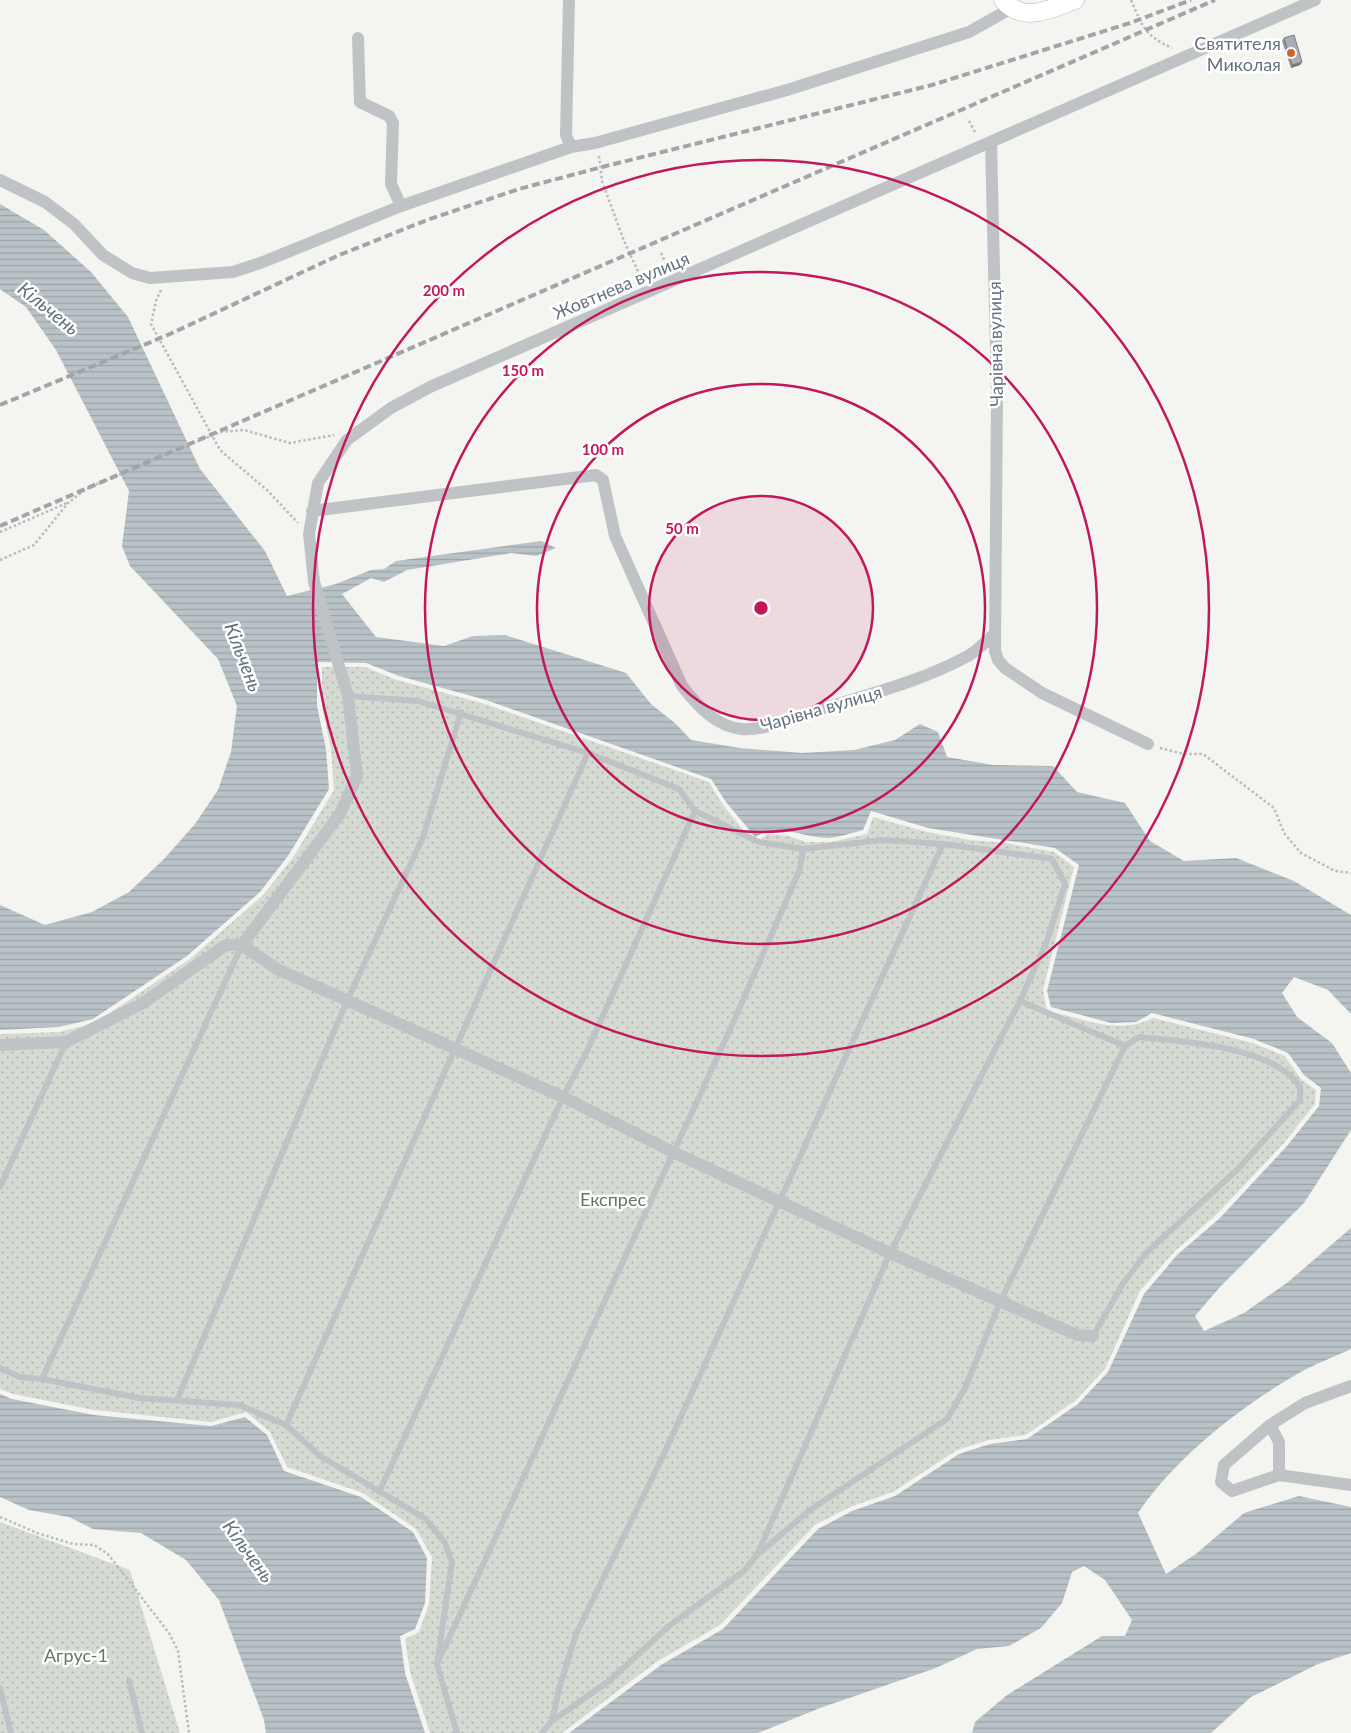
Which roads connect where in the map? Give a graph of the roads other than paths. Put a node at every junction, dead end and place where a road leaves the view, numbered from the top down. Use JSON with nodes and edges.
{"nodes":[{"id":1,"x":569,"y":0,"type":"edge"},
{"id":2,"x":1075,"y":0,"type":"edge"},
{"id":3,"x":1315,"y":0,"type":"edge"},
{"id":4,"x":1006,"y":4,"type":"edge"},
{"id":5,"x":358,"y":38,"type":"dead end"},
{"id":6,"x":991,"y":143,"type":"junction"},
{"id":7,"x":571,"y":147,"type":"junction"},
{"id":8,"x":0,"y":180,"type":"edge"},
{"id":9,"x":401,"y":206,"type":"junction"},
{"id":10,"x":312,"y":511,"type":"junction"},
{"id":11,"x":994,"y":634,"type":"junction"},
{"id":12,"x":348,"y":696,"type":"junction"},
{"id":13,"x":461,"y":712,"type":"junction"},
{"id":14,"x":1148,"y":744,"type":"road end"},
{"id":15,"x":588,"y":753,"type":"junction"},
{"id":16,"x":695,"y":811,"type":"junction"},
{"id":17,"x":943,"y":844,"type":"junction"},
{"id":18,"x":803,"y":850,"type":"junction"},
{"id":19,"x":242,"y":944,"type":"junction"},
{"id":20,"x":347,"y":1001,"type":"junction"},
{"id":21,"x":1020,"y":1001,"type":"junction"},
{"id":22,"x":66,"y":1042,"type":"junction"},
{"id":23,"x":0,"y":1045,"type":"edge"},
{"id":24,"x":1125,"y":1046,"type":"junction"},
{"id":25,"x":456,"y":1050,"type":"junction"},
{"id":26,"x":563,"y":1097,"type":"junction"},
{"id":27,"x":673,"y":1152,"type":"junction"},
{"id":28,"x":0,"y":1187,"type":"edge"},
{"id":29,"x":780,"y":1201,"type":"junction"},
{"id":30,"x":890,"y":1253,"type":"junction"},
{"id":31,"x":1000,"y":1302,"type":"junction"},
{"id":32,"x":1093,"y":1336,"type":"joint"},
{"id":33,"x":0,"y":1368,"type":"edge"},
{"id":34,"x":42,"y":1379,"type":"junction"},
{"id":35,"x":1351,"y":1386,"type":"edge"},
{"id":36,"x":177,"y":1400,"type":"junction"},
{"id":37,"x":286,"y":1425,"type":"junction"},
{"id":38,"x":1270,"y":1425,"type":"junction"},
{"id":39,"x":1279,"y":1475,"type":"junction"},
{"id":40,"x":1351,"y":1485,"type":"edge"},
{"id":41,"x":379,"y":1492,"type":"junction"},
{"id":42,"x":756,"y":1555,"type":"junction"},
{"id":43,"x":437,"y":1664,"type":"junction"},
{"id":44,"x":129,"y":1682,"type":"dead end"},
{"id":45,"x":0,"y":1688,"type":"edge"},
{"id":46,"x":552,"y":1721,"type":"junction"},
{"id":47,"x":11,"y":1733,"type":"edge"},
{"id":48,"x":142,"y":1733,"type":"edge"},
{"id":49,"x":457,"y":1733,"type":"edge"},
{"id":50,"x":542,"y":1733,"type":"edge"}],
"edges":[{"from":1,"to":7,"type":"street"},
{"from":2,"to":4,"type":"street"},
{"from":3,"to":6,"type":"street","name":"Жовтнева вулиця"},
{"from":4,"to":7,"type":"street"},
{"from":5,"to":9,"type":"street"},
{"from":6,"to":10,"type":"street","name":"Жовтнева вулиця"},
{"from":6,"to":11,"type":"street","name":"Чарівна вулиця"},
{"from":7,"to":9,"type":"street"},
{"from":8,"to":9,"type":"street"},
{"from":10,"to":11,"type":"street","name":"Чарівна вулиця"},
{"from":10,"to":12,"type":"street","name":"Жовтнева вулиця"},
{"from":11,"to":14,"type":"street","name":"Чарівна вулиця"},
{"from":12,"to":13,"type":"lane"},
{"from":12,"to":19,"type":"street","name":"Жовтнева вулиця"},
{"from":13,"to":15,"type":"lane"},
{"from":13,"to":20,"type":"lane"},
{"from":15,"to":16,"type":"lane"},
{"from":15,"to":25,"type":"lane"},
{"from":16,"to":18,"type":"lane"},
{"from":16,"to":26,"type":"lane"},
{"from":17,"to":18,"type":"lane"},
{"from":17,"to":21,"type":"lane"},
{"from":17,"to":29,"type":"lane"},
{"from":18,"to":27,"type":"lane"},
{"from":19,"to":20,"type":"street"},
{"from":19,"to":22,"type":"street"},
{"from":19,"to":34,"type":"lane"},
{"from":20,"to":25,"type":"street"},
{"from":20,"to":36,"type":"lane"},
{"from":21,"to":24,"type":"lane"},
{"from":21,"to":30,"type":"lane"},
{"from":22,"to":23,"type":"street"},
{"from":22,"to":28,"type":"lane"},
{"from":24,"to":31,"type":"lane"},
{"from":24,"to":32,"type":"lane"},
{"from":25,"to":26,"type":"street"},
{"from":25,"to":37,"type":"lane"},
{"from":26,"to":27,"type":"street"},
{"from":26,"to":41,"type":"lane"},
{"from":27,"to":29,"type":"street"},
{"from":27,"to":43,"type":"lane"},
{"from":29,"to":30,"type":"street"},
{"from":29,"to":46,"type":"lane"},
{"from":30,"to":31,"type":"street"},
{"from":30,"to":42,"type":"lane"},
{"from":31,"to":32,"type":"street"},
{"from":31,"to":42,"type":"lane"},
{"from":33,"to":34,"type":"lane"},
{"from":34,"to":36,"type":"lane"},
{"from":35,"to":38,"type":"street"},
{"from":36,"to":37,"type":"lane"},
{"from":37,"to":41,"type":"lane"},
{"from":38,"to":39,"type":"street"},
{"from":38,"to":39,"type":"street"},
{"from":39,"to":40,"type":"street"},
{"from":41,"to":43,"type":"lane"},
{"from":42,"to":46,"type":"lane"},
{"from":43,"to":49,"type":"lane"},
{"from":44,"to":48,"type":"lane"},
{"from":45,"to":47,"type":"lane"},
{"from":46,"to":50,"type":"lane"}]}
